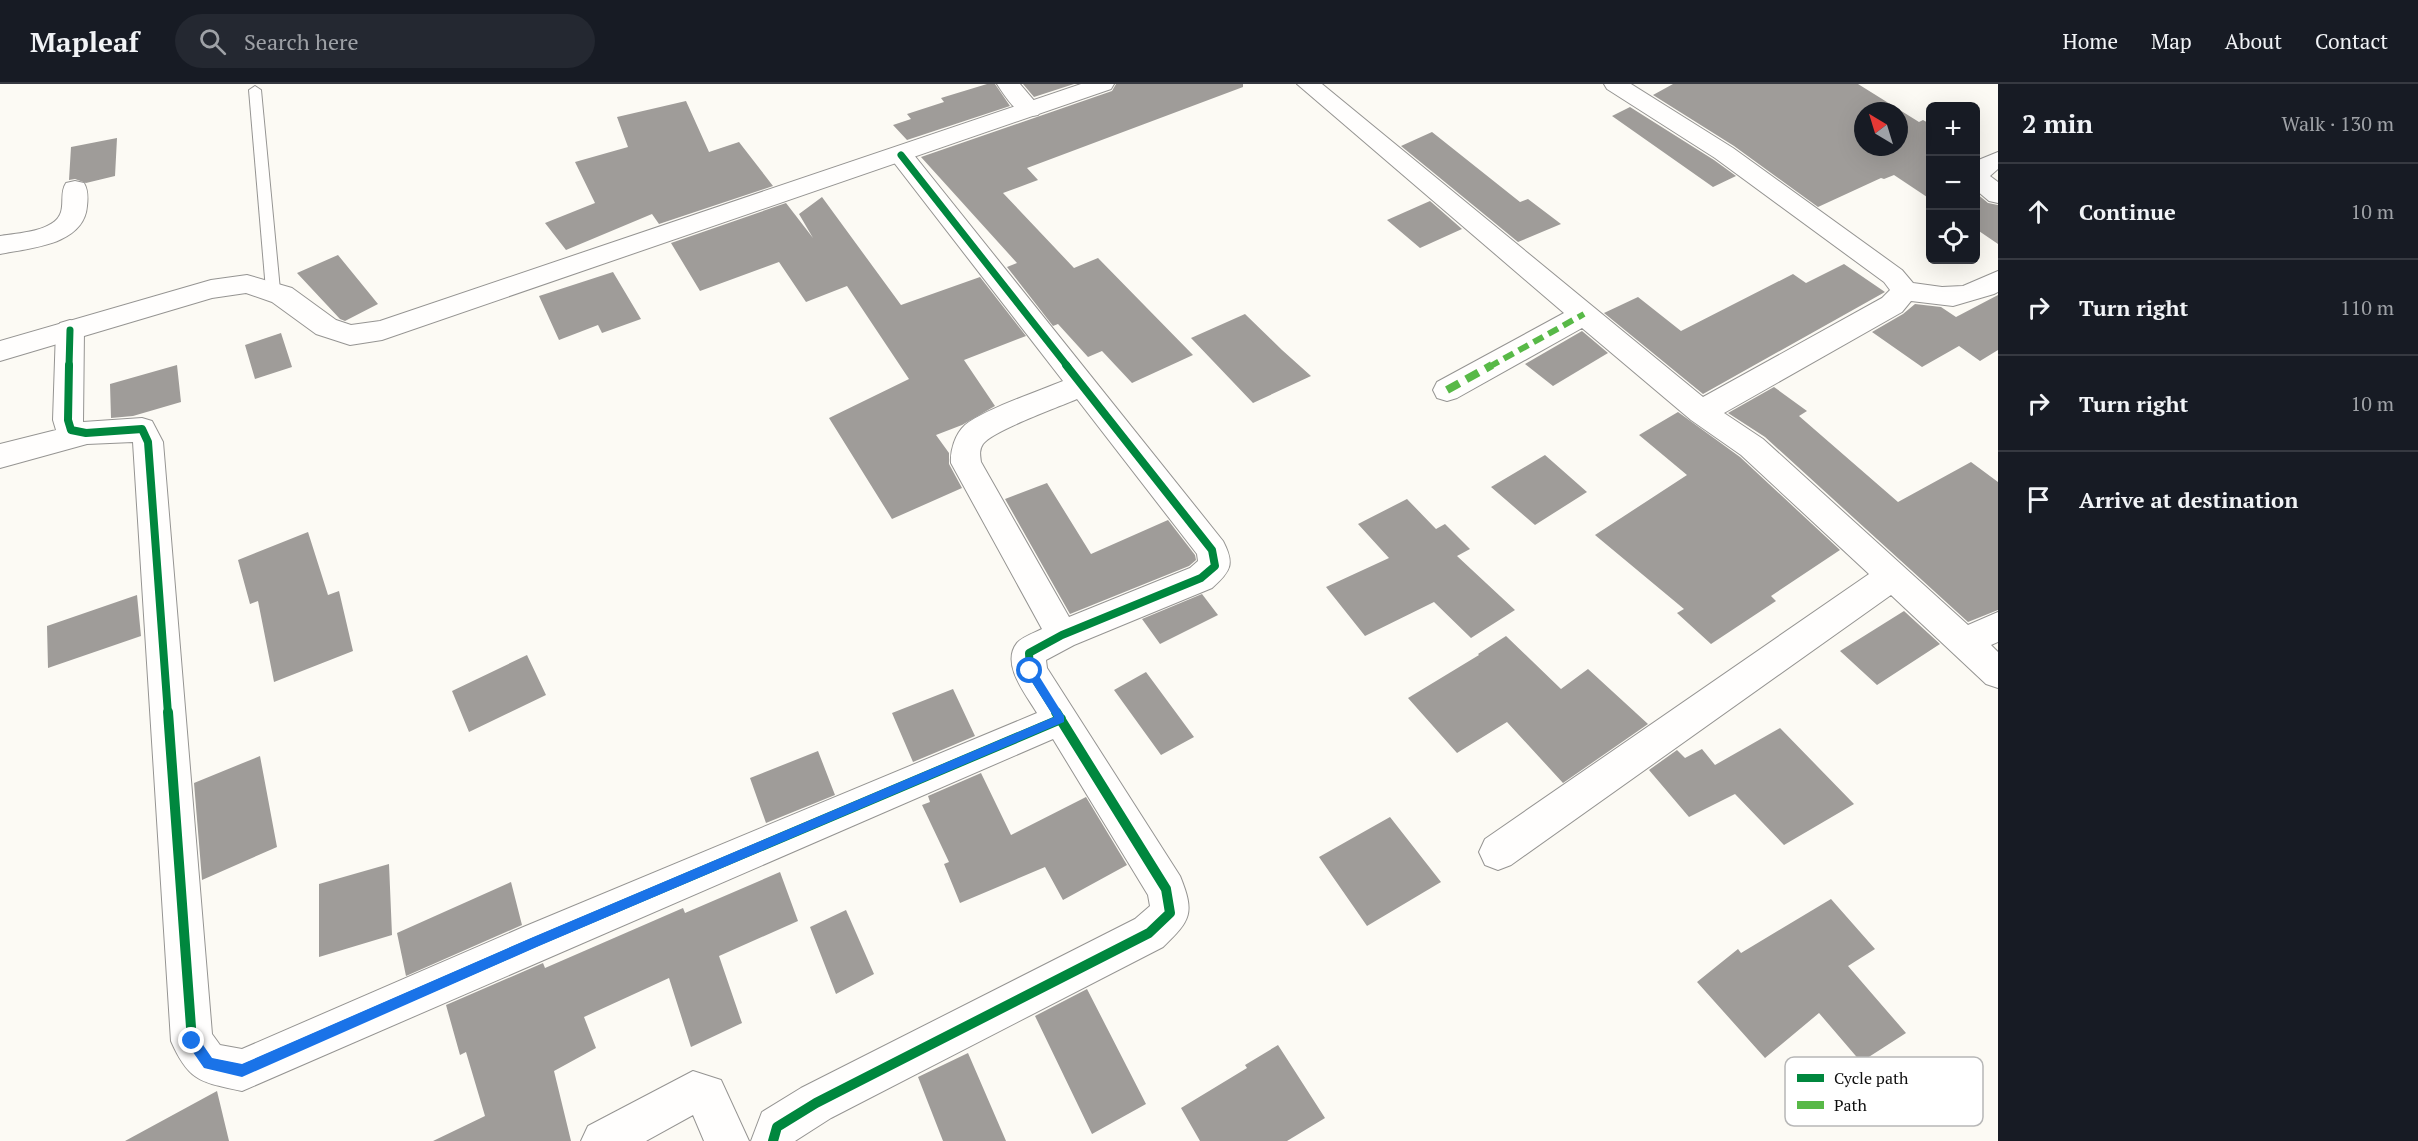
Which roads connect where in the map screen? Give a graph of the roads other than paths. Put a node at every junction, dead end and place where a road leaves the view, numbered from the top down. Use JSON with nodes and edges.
{"nodes":[{"id":1,"x":1008,"y":84,"type":"edge"},
{"id":2,"x":1103,"y":84,"type":"edge"},
{"id":3,"x":1308,"y":84,"type":"edge"},
{"id":4,"x":1630,"y":86,"type":"edge"},
{"id":5,"x":255,"y":90,"type":"dead end"},
{"id":6,"x":1030,"y":110,"type":"junction"},
{"id":7,"x":901,"y":155,"type":"junction"},
{"id":8,"x":1998,"y":160,"type":"edge"},
{"id":9,"x":75,"y":189,"type":"dead end"},
{"id":10,"x":1998,"y":195,"type":"edge"},
{"id":11,"x":0,"y":245,"type":"edge"},
{"id":12,"x":1998,"y":280,"type":"edge"},
{"id":13,"x":273,"y":290,"type":"junction"},
{"id":14,"x":1905,"y":291,"type":"junction"},
{"id":15,"x":1584,"y":314,"type":"junction"},
{"id":16,"x":70,"y":330,"type":"junction"},
{"id":17,"x":0,"y":351,"type":"edge"},
{"id":18,"x":1082,"y":385,"type":"junction"},
{"id":19,"x":1447,"y":390,"type":"dead end"},
{"id":20,"x":1701,"y":412,"type":"junction"},
{"id":21,"x":81,"y":435,"type":"junction"},
{"id":22,"x":0,"y":456,"type":"edge"},
{"id":23,"x":1892,"y":576,"type":"junction"},
{"id":24,"x":1998,"y":626,"type":"edge"},
{"id":25,"x":1062,"y":635,"type":"junction"},
{"id":26,"x":1963,"y":643,"type":"junction"},
{"id":27,"x":1998,"y":673,"type":"edge"},
{"id":28,"x":1060,"y":719,"type":"junction"},
{"id":29,"x":1498,"y":852,"type":"dead end"},
{"id":30,"x":767,"y":1136,"type":"edge"},
{"id":31,"x":603,"y":1141,"type":"edge"},
{"id":32,"x":727,"y":1141,"type":"edge"}],
"edges":[{"from":1,"to":6,"type":"street"},
{"from":2,"to":6,"type":"street"},
{"from":3,"to":15,"type":"street"},
{"from":4,"to":14,"type":"street"},
{"from":5,"to":13,"type":"lane"},
{"from":6,"to":7,"type":"street"},
{"from":7,"to":13,"type":"street"},
{"from":7,"to":18,"type":"street"},
{"from":8,"to":10,"type":"street"},
{"from":9,"to":11,"type":"street"},
{"from":12,"to":14,"type":"street"},
{"from":13,"to":16,"type":"street"},
{"from":14,"to":20,"type":"street"},
{"from":15,"to":19,"type":"street"},
{"from":15,"to":20,"type":"street"},
{"from":16,"to":17,"type":"street"},
{"from":16,"to":21,"type":"street"},
{"from":18,"to":25,"type":"street"},
{"from":18,"to":25,"type":"street"},
{"from":20,"to":23,"type":"street"},
{"from":21,"to":22,"type":"street"},
{"from":21,"to":28,"type":"street"},
{"from":23,"to":26,"type":"street"},
{"from":23,"to":29,"type":"street"},
{"from":24,"to":26,"type":"street"},
{"from":25,"to":28,"type":"street"},
{"from":26,"to":27,"type":"street"},
{"from":28,"to":30,"type":"street"},
{"from":31,"to":32,"type":"street"}]}
